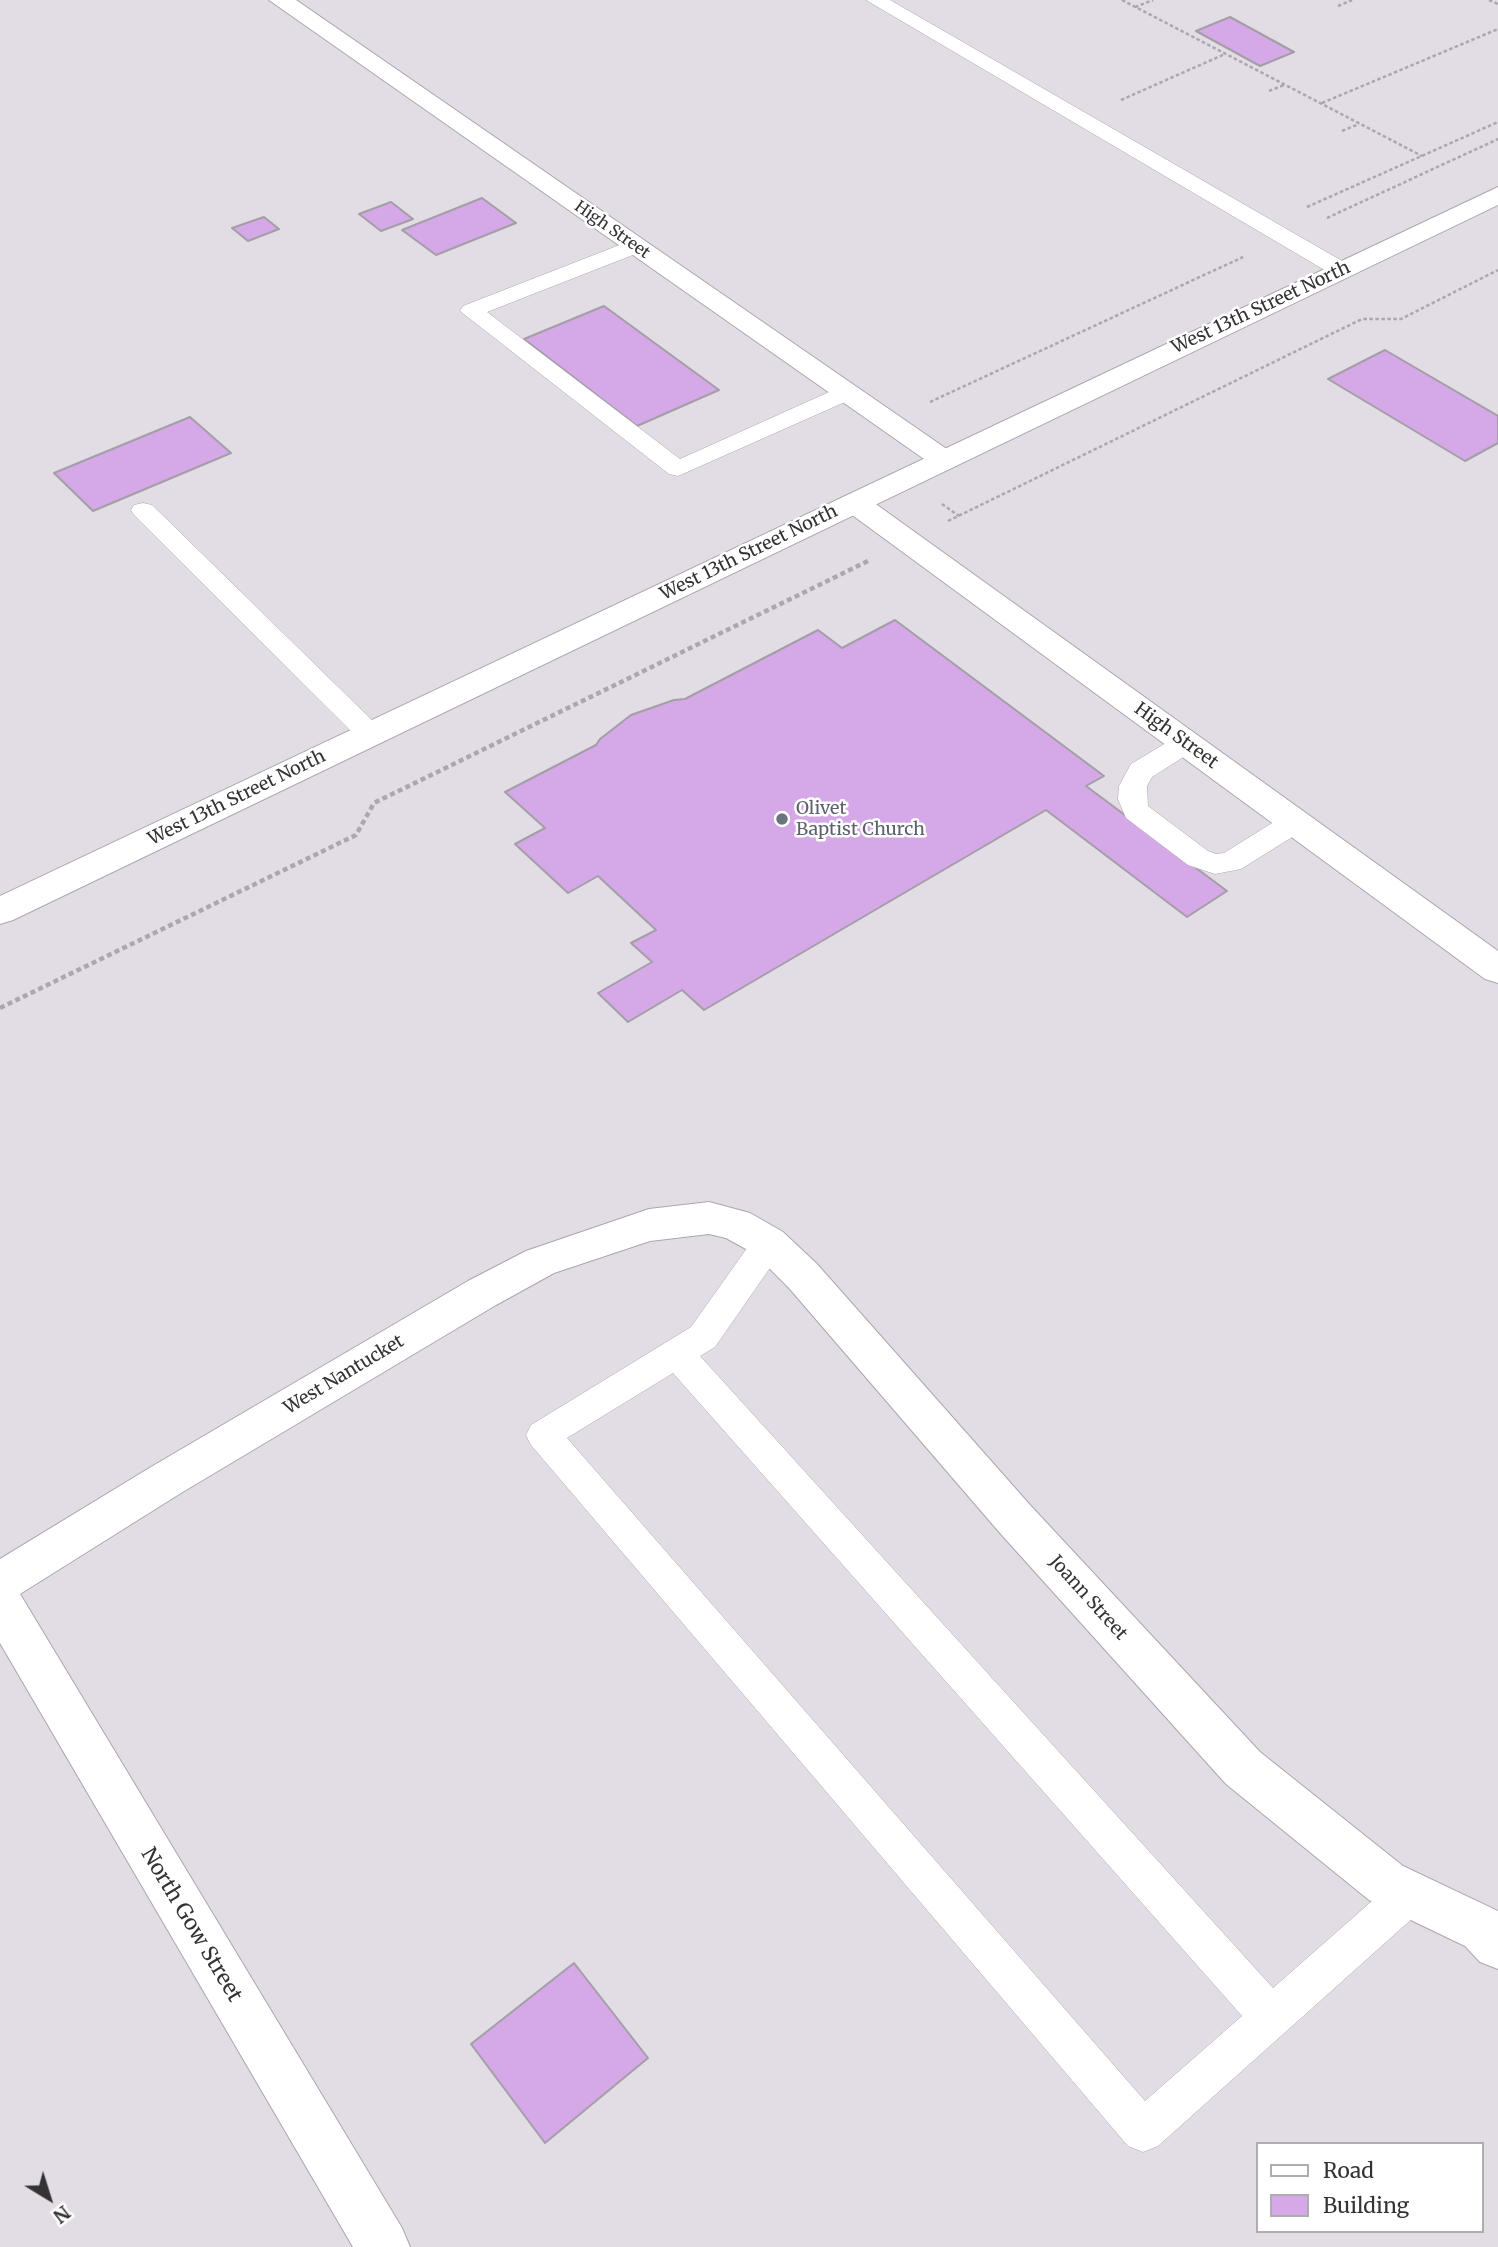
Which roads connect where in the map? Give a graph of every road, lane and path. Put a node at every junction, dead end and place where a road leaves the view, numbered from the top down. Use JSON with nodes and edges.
{"nodes":[{"id":1,"x":281,"y":0,"type":"edge"},
{"id":2,"x":876,"y":0,"type":"edge"},
{"id":3,"x":1122,"y":0,"type":"edge"},
{"id":4,"x":1153,"y":0,"type":"edge"},
{"id":5,"x":1352,"y":0,"type":"edge"},
{"id":6,"x":1489,"y":0,"type":"edge"},
{"id":7,"x":1498,"y":4,"type":"edge"},
{"id":8,"x":1338,"y":6,"type":"dead end"},
{"id":9,"x":1135,"y":7,"type":"junction"},
{"id":10,"x":1498,"y":29,"type":"edge"},
{"id":11,"x":1226,"y":54,"type":"junction"},
{"id":12,"x":1285,"y":85,"type":"junction"},
{"id":13,"x":1269,"y":91,"type":"dead end"},
{"id":14,"x":1118,"y":102,"type":"dead end"},
{"id":15,"x":1321,"y":104,"type":"junction"},
{"id":16,"x":1498,"y":122,"type":"edge"},
{"id":17,"x":1359,"y":123,"type":"junction"},
{"id":18,"x":1342,"y":131,"type":"dead end"},
{"id":19,"x":1498,"y":139,"type":"edge"},
{"id":20,"x":1423,"y":156,"type":"junction"},
{"id":21,"x":1498,"y":195,"type":"edge"},
{"id":22,"x":1308,"y":208,"type":"dead end"},
{"id":23,"x":1285,"y":238,"type":"junction"},
{"id":24,"x":635,"y":246,"type":"junction"},
{"id":25,"x":1341,"y":270,"type":"junction"},
{"id":26,"x":1498,"y":270,"type":"edge"},
{"id":27,"x":846,"y":393,"type":"junction"},
{"id":28,"x":888,"y":421,"type":"junction"},
{"id":29,"x":944,"y":460,"type":"junction"},
{"id":30,"x":855,"y":503,"type":"junction"},
{"id":31,"x":143,"y":510,"type":"dead end"},
{"id":32,"x":908,"y":541,"type":"junction"},
{"id":33,"x":370,"y":734,"type":"junction"},
{"id":34,"x":1186,"y":743,"type":"junction"},
{"id":35,"x":1295,"y":822,"type":"junction"},
{"id":36,"x":2,"y":907,"type":"edge"},
{"id":37,"x":1498,"y":970,"type":"edge"},
{"id":38,"x":0,"y":1008,"type":"edge"},
{"id":39,"x":709,"y":1218,"type":"joint"},
{"id":40,"x":769,"y":1243,"type":"junction"},
{"id":41,"x":677,"y":1354,"type":"junction"},
{"id":42,"x":0,"y":1583,"type":"edge"},
{"id":43,"x":0,"y":1602,"type":"edge"},
{"id":44,"x":1410,"y":1894,"type":"junction"},
{"id":45,"x":1498,"y":1945,"type":"edge"},
{"id":46,"x":1271,"y":2017,"type":"junction"},
{"id":47,"x":383,"y":2247,"type":"edge"}],
"edges":[{"from":1,"to":24,"type":"street","name":"High Street"},
{"from":2,"to":23,"type":"lane"},
{"from":3,"to":9,"type":"path"},
{"from":4,"to":9,"type":"path"},
{"from":5,"to":8,"type":"path"},
{"from":6,"to":7,"type":"path"},
{"from":9,"to":11,"type":"path"},
{"from":10,"to":15,"type":"path"},
{"from":11,"to":12,"type":"path"},
{"from":11,"to":14,"type":"path"},
{"from":12,"to":13,"type":"path"},
{"from":12,"to":15,"type":"path"},
{"from":15,"to":17,"type":"path"},
{"from":16,"to":20,"type":"path"},
{"from":17,"to":18,"type":"path"},
{"from":17,"to":20,"type":"path"},
{"from":19,"to":23,"type":"path"},
{"from":20,"to":22,"type":"path"},
{"from":21,"to":25,"type":"street","name":"West 13th Street North"},
{"from":23,"to":25,"type":"lane"},
{"from":23,"to":28,"type":"path"},
{"from":24,"to":27,"type":"street","name":"High Street"},
{"from":24,"to":27,"type":"lane"},
{"from":25,"to":29,"type":"street","name":"West 13th Street North"},
{"from":26,"to":32,"type":"path"},
{"from":27,"to":28,"type":"street","name":"High Street"},
{"from":28,"to":29,"type":"street","name":"High Street"},
{"from":29,"to":30,"type":"street","name":"West 13th Street North"},
{"from":30,"to":32,"type":"street","name":"High Street"},
{"from":30,"to":33,"type":"street","name":"West 13th Street North"},
{"from":31,"to":33,"type":"lane"},
{"from":32,"to":34,"type":"street","name":"High Street"},
{"from":32,"to":38,"type":"path"},
{"from":33,"to":36,"type":"street","name":"West 13th Street North"},
{"from":34,"to":35,"type":"street","name":"High Street"},
{"from":34,"to":35,"type":"lane"},
{"from":35,"to":37,"type":"street","name":"High Street"},
{"from":39,"to":40,"type":"street","name":"Joann Street"},
{"from":39,"to":42,"type":"street","name":"West Nantucket"},
{"from":40,"to":41,"type":"lane"},
{"from":40,"to":44,"type":"street","name":"Joann Street"},
{"from":41,"to":46,"type":"lane"},
{"from":41,"to":46,"type":"lane"},
{"from":43,"to":47,"type":"street","name":"North Gow Street"},
{"from":44,"to":45,"type":"street","name":"Joann Street"},
{"from":44,"to":46,"type":"lane"}]}
